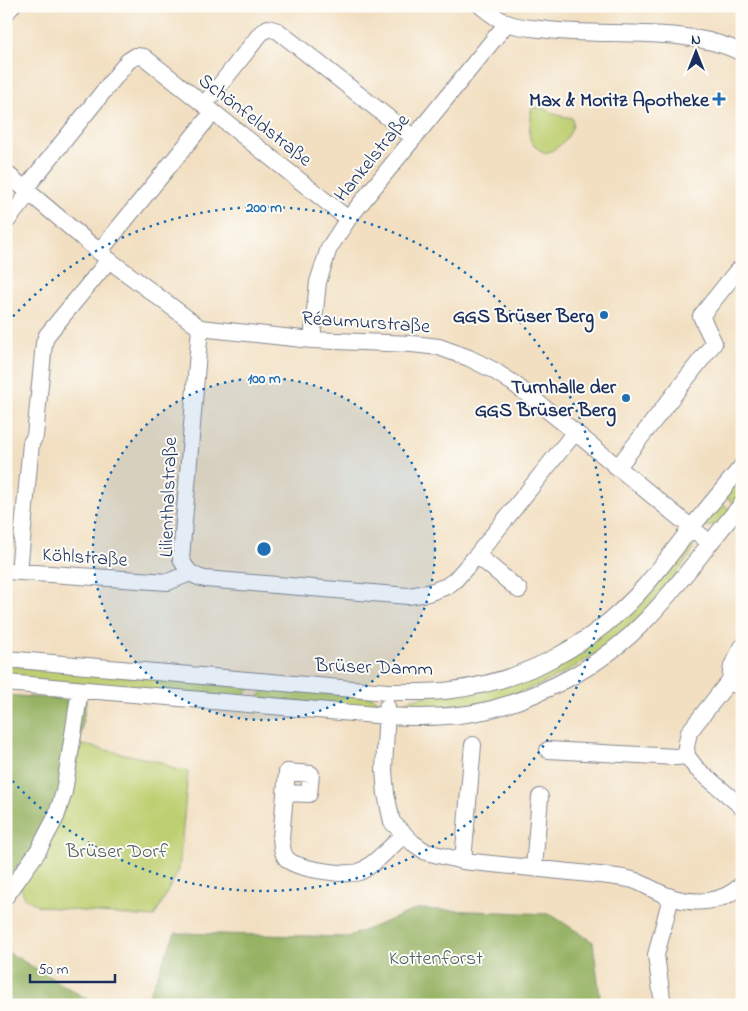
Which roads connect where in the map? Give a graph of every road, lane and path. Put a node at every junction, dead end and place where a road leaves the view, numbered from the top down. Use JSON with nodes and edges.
{"nodes":[{"id":1,"x":12,"y":6,"type":"edge"},
{"id":2,"x":480,"y":6,"type":"edge"},
{"id":3,"x":6,"y":13,"type":"edge"},
{"id":4,"x":507,"y":23,"type":"junction"},
{"id":5,"x":742,"y":53,"type":"edge"},
{"id":6,"x":208,"y":109,"type":"junction"},
{"id":7,"x":414,"y":138,"type":"junction"},
{"id":8,"x":6,"y":173,"type":"edge"},
{"id":9,"x":28,"y":190,"type":"junction"},
{"id":10,"x":348,"y":219,"type":"junction"},
{"id":11,"x":6,"y":222,"type":"edge"},
{"id":12,"x":104,"y":256,"type":"junction"},
{"id":13,"x":737,"y":271,"type":"dead end"},
{"id":14,"x":200,"y":328,"type":"junction"},
{"id":15,"x":312,"y":340,"type":"junction"},
{"id":16,"x":575,"y":432,"type":"junction"},
{"id":17,"x":742,"y":466,"type":"edge"},
{"id":18,"x":617,"y":468,"type":"junction"},
{"id":19,"x":742,"y":504,"type":"edge"},
{"id":20,"x":692,"y":527,"type":"junction"},
{"id":21,"x":710,"y":543,"type":"junction"},
{"id":22,"x":477,"y":556,"type":"junction"},
{"id":23,"x":13,"y":572,"type":"edge"},
{"id":24,"x":190,"y":573,"type":"junction"},
{"id":25,"x":519,"y":590,"type":"dead end"},
{"id":26,"x":742,"y":647,"type":"edge"},
{"id":27,"x":6,"y":659,"type":"edge"},
{"id":28,"x":6,"y":683,"type":"edge"},
{"id":29,"x":736,"y":684,"type":"edge"},
{"id":30,"x":80,"y":690,"type":"junction"},
{"id":31,"x":387,"y":692,"type":"junction"},
{"id":32,"x":387,"y":716,"type":"junction"},
{"id":33,"x":473,"y":745,"type":"dead end"},
{"id":34,"x":548,"y":750,"type":"dead end"},
{"id":35,"x":687,"y":756,"type":"junction"},
{"id":36,"x":285,"y":793,"type":"dead end"},
{"id":37,"x":540,"y":797,"type":"dead end"},
{"id":38,"x":742,"y":807,"type":"edge"},
{"id":39,"x":404,"y":835,"type":"junction"},
{"id":40,"x":463,"y":861,"type":"junction"},
{"id":41,"x":534,"y":868,"type":"junction"},
{"id":42,"x":739,"y":892,"type":"edge"},
{"id":43,"x":6,"y":896,"type":"edge"},
{"id":44,"x":671,"y":897,"type":"junction"},
{"id":45,"x":663,"y":1005,"type":"edge"}],
"edges":[{"from":1,"to":3,"type":"street"},
{"from":2,"to":4,"type":"street"},
{"from":4,"to":5,"type":"street"},
{"from":4,"to":7,"type":"street","name":"Hankelstraße"},
{"from":6,"to":7,"type":"street"},
{"from":6,"to":9,"type":"street","name":"Schönfeldstraße"},
{"from":6,"to":10,"type":"street","name":"Schönfeldstraße"},
{"from":6,"to":12,"type":"street"},
{"from":7,"to":10,"type":"street","name":"Hankelstraße"},
{"from":8,"to":9,"type":"street"},
{"from":9,"to":11,"type":"street"},
{"from":9,"to":12,"type":"street"},
{"from":10,"to":15,"type":"street","name":"Hankelstraße"},
{"from":12,"to":14,"type":"street"},
{"from":12,"to":23,"type":"street"},
{"from":13,"to":18,"type":"street"},
{"from":14,"to":15,"type":"street","name":"Réaumurstraße"},
{"from":14,"to":24,"type":"street","name":"Lilienthalstraße"},
{"from":15,"to":16,"type":"street","name":"Réaumurstraße"},
{"from":16,"to":18,"type":"street","name":"Réaumurstraße"},
{"from":16,"to":22,"type":"street","name":"Lilienthalstraße"},
{"from":17,"to":20,"type":"street","name":"Brüser Damm"},
{"from":18,"to":20,"type":"street","name":"Réaumurstraße"},
{"from":19,"to":21,"type":"street"},
{"from":20,"to":21,"type":"street","name":"Réaumurstraße"},
{"from":20,"to":31,"type":"street","name":"Brüser Damm"},
{"from":21,"to":32,"type":"street"},
{"from":22,"to":24,"type":"street","name":"Lilienthalstraße"},
{"from":22,"to":25,"type":"street"},
{"from":23,"to":24,"type":"street","name":"Köhlstraße"},
{"from":26,"to":29,"type":"street"},
{"from":27,"to":31,"type":"street","name":"Brüser Damm"},
{"from":28,"to":30,"type":"street"},
{"from":29,"to":35,"type":"street"},
{"from":30,"to":32,"type":"street"},
{"from":30,"to":43,"type":"street"},
{"from":31,"to":32,"type":"street"},
{"from":32,"to":39,"type":"street"},
{"from":33,"to":40,"type":"street"},
{"from":34,"to":35,"type":"street"},
{"from":35,"to":38,"type":"street"},
{"from":36,"to":39,"type":"street"},
{"from":37,"to":41,"type":"street"},
{"from":39,"to":40,"type":"street"},
{"from":40,"to":41,"type":"street"},
{"from":41,"to":44,"type":"street"},
{"from":42,"to":44,"type":"street"},
{"from":44,"to":45,"type":"street"}]}
